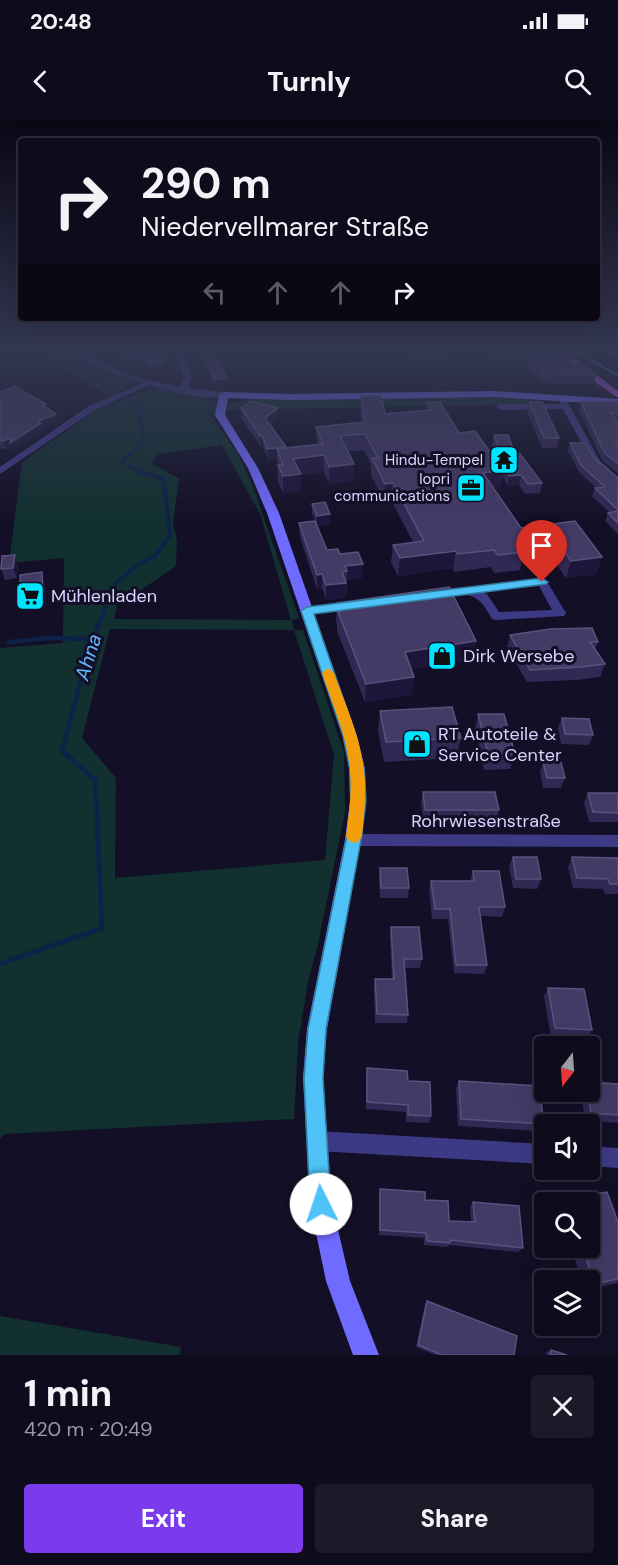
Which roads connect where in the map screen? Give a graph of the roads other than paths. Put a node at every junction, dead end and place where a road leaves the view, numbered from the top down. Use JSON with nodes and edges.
{"nodes":[{"id":1,"x":93,"y":408,"type":"edge"},
{"id":2,"x":221,"y":408,"type":"edge"},
{"id":3,"x":567,"y":408,"type":"edge"},
{"id":4,"x":0,"y":458,"type":"edge"},
{"id":5,"x":12,"y":463,"type":"junction"},
{"id":6,"x":0,"y":471,"type":"edge"},
{"id":7,"x":618,"y":482,"type":"edge"},
{"id":8,"x":469,"y":590,"type":"junction"},
{"id":9,"x":418,"y":596,"type":"edge"},
{"id":10,"x":362,"y":604,"type":"edge"},
{"id":11,"x":307,"y":611,"type":"junction"},
{"id":12,"x":353,"y":840,"type":"junction"},
{"id":13,"x":618,"y":841,"type":"edge"},
{"id":14,"x":316,"y":1141,"type":"junction"},
{"id":15,"x":534,"y":1153,"type":"edge"},
{"id":16,"x":600,"y":1157,"type":"edge"},
{"id":17,"x":618,"y":1158,"type":"edge"},
{"id":18,"x":363,"y":1346,"type":"edge"}],
"edges":[{"from":1,"to":5,"type":"street"},
{"from":2,"to":11,"type":"main road"},
{"from":3,"to":7,"type":"street"},
{"from":4,"to":5,"type":"street"},
{"from":5,"to":6,"type":"street"},
{"from":8,"to":8,"type":"street"},
{"from":8,"to":9,"type":"street"},
{"from":10,"to":11,"type":"street"},
{"from":11,"to":12,"type":"main road"},
{"from":12,"to":13,"type":"street","name":"Rohrwiesenstraße"},
{"from":12,"to":14,"type":"main road"},
{"from":14,"to":15,"type":"street"},
{"from":14,"to":18,"type":"main road"},
{"from":16,"to":17,"type":"street"}]}
